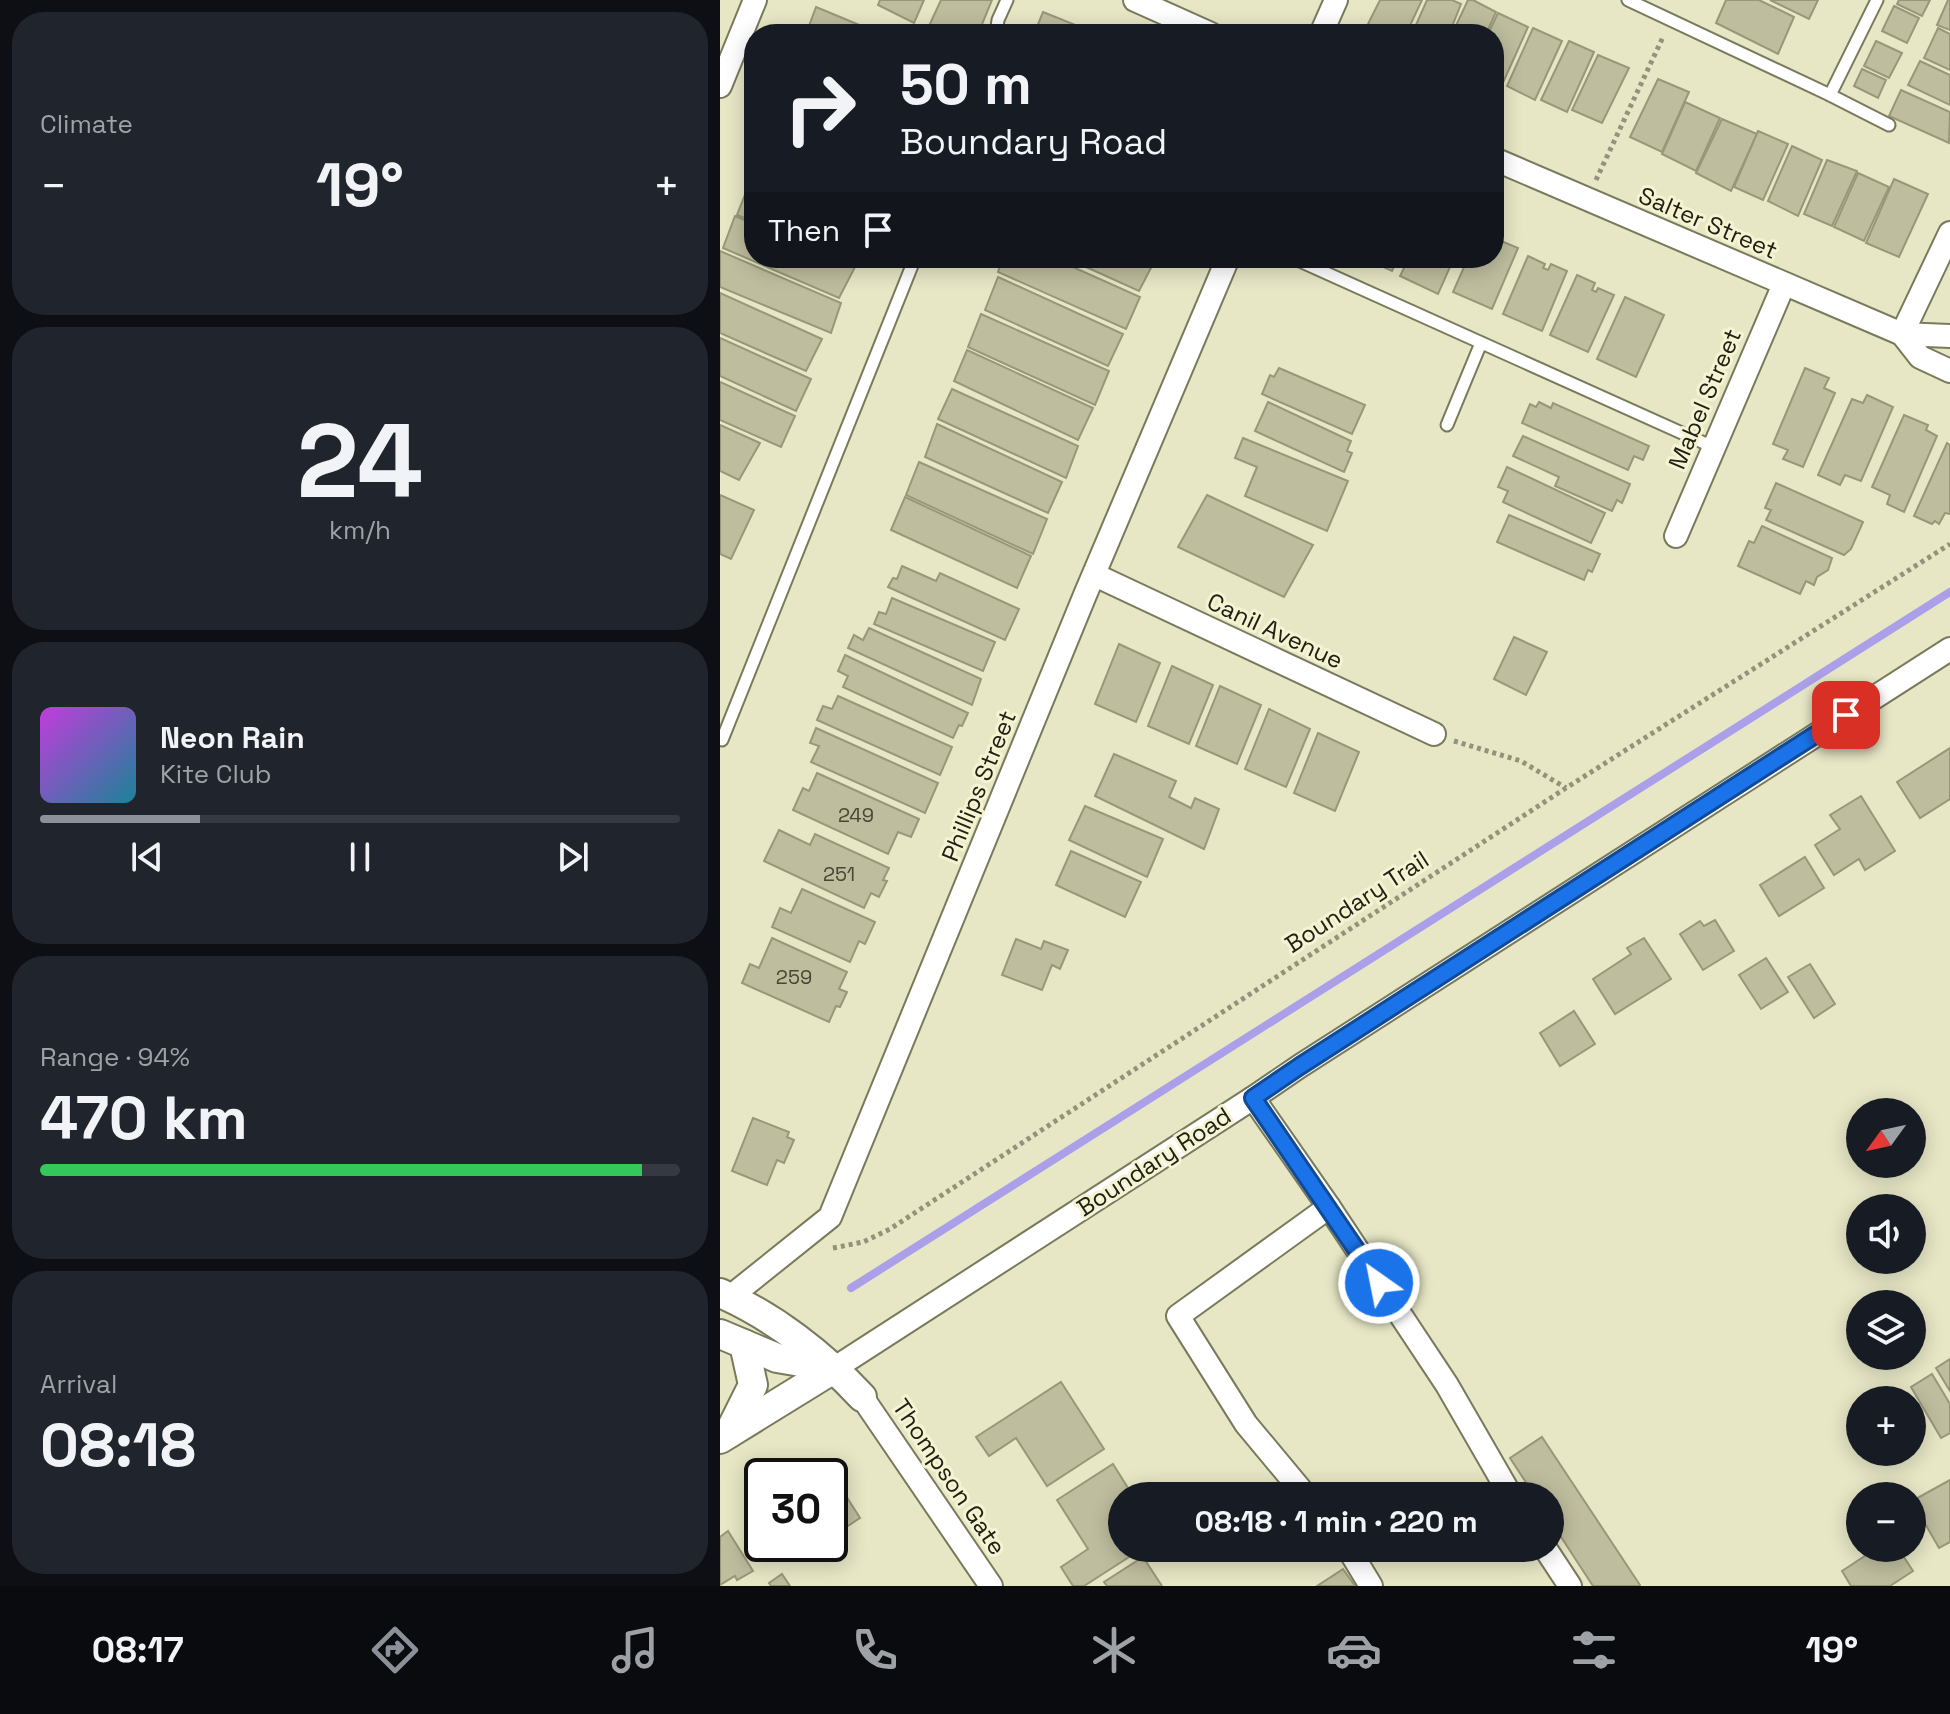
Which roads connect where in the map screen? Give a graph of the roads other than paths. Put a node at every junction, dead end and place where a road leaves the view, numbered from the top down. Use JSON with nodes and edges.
{"nodes":[{"id":1,"x":755,"y":0,"type":"edge"},
{"id":2,"x":1007,"y":0,"type":"edge"},
{"id":3,"x":1135,"y":0,"type":"edge"},
{"id":4,"x":1336,"y":0,"type":"edge"},
{"id":5,"x":1628,"y":0,"type":"edge"},
{"id":6,"x":1877,"y":0,"type":"edge"},
{"id":7,"x":745,"y":24,"type":"edge"},
{"id":8,"x":997,"y":24,"type":"edge"},
{"id":9,"x":1189,"y":24,"type":"edge"},
{"id":10,"x":1325,"y":24,"type":"edge"},
{"id":11,"x":744,"y":27,"type":"edge"},
{"id":12,"x":720,"y":86,"type":"edge"},
{"id":13,"x":1830,"y":95,"type":"junction"},
{"id":14,"x":1889,"y":125,"type":"dead end"},
{"id":15,"x":1504,"y":163,"type":"edge"},
{"id":16,"x":1950,"y":233,"type":"edge"},
{"id":17,"x":911,"y":268,"type":"edge"},
{"id":18,"x":1224,"y":268,"type":"edge"},
{"id":19,"x":1315,"y":268,"type":"edge"},
{"id":20,"x":1784,"y":284,"type":"junction"},
{"id":21,"x":1902,"y":334,"type":"junction"},
{"id":22,"x":1950,"y":336,"type":"edge"},
{"id":23,"x":1481,"y":343,"type":"junction"},
{"id":24,"x":1950,"y":371,"type":"edge"},
{"id":25,"x":1447,"y":425,"type":"dead end"},
{"id":26,"x":1713,"y":447,"type":"junction"},
{"id":27,"x":1676,"y":536,"type":"dead end"},
{"id":28,"x":1095,"y":575,"type":"junction"},
{"id":29,"x":1950,"y":649,"type":"edge"},
{"id":30,"x":1434,"y":734,"type":"road end"},
{"id":31,"x":722,"y":740,"type":"edge"},
{"id":32,"x":1253,"y":1098,"type":"junction"},
{"id":33,"x":1329,"y":1207,"type":"junction"},
{"id":34,"x":725,"y":1295,"type":"edge"},
{"id":35,"x":732,"y":1339,"type":"edge"},
{"id":36,"x":835,"y":1368,"type":"junction"},
{"id":37,"x":862,"y":1397,"type":"joint"},
{"id":38,"x":724,"y":1437,"type":"edge"},
{"id":39,"x":1294,"y":1482,"type":"edge"},
{"id":40,"x":1502,"y":1482,"type":"edge"},
{"id":41,"x":1356,"y":1562,"type":"edge"},
{"id":42,"x":1554,"y":1562,"type":"edge"},
{"id":43,"x":991,"y":1586,"type":"edge"},
{"id":44,"x":1371,"y":1586,"type":"edge"},
{"id":45,"x":1570,"y":1586,"type":"edge"}],
"edges":[{"from":1,"to":7,"type":"street"},
{"from":2,"to":8,"type":"lane"},
{"from":3,"to":9,"type":"street"},
{"from":4,"to":10,"type":"street"},
{"from":5,"to":13,"type":"lane"},
{"from":6,"to":13,"type":"lane"},
{"from":11,"to":12,"type":"street"},
{"from":13,"to":14,"type":"lane"},
{"from":15,"to":20,"type":"street","name":"Salter Street"},
{"from":16,"to":21,"type":"street"},
{"from":17,"to":31,"type":"lane"},
{"from":18,"to":28,"type":"street","name":"Phillips Street"},
{"from":19,"to":23,"type":"lane"},
{"from":20,"to":21,"type":"street","name":"Salter Street"},
{"from":20,"to":26,"type":"street","name":"Mabel Street"},
{"from":21,"to":22,"type":"street","name":"Salter Street"},
{"from":21,"to":24,"type":"street","name":"Salter Street"},
{"from":23,"to":25,"type":"lane"},
{"from":23,"to":26,"type":"lane"},
{"from":26,"to":27,"type":"street","name":"Mabel Street"},
{"from":28,"to":30,"type":"street","name":"Canil Avenue"},
{"from":28,"to":34,"type":"street","name":"Phillips Street"},
{"from":29,"to":32,"type":"street","name":"Boundary Road"},
{"from":32,"to":33,"type":"street"},
{"from":32,"to":36,"type":"street","name":"Boundary Road"},
{"from":33,"to":39,"type":"street"},
{"from":33,"to":40,"type":"street"},
{"from":34,"to":36,"type":"street"},
{"from":35,"to":36,"type":"street"},
{"from":35,"to":38,"type":"street"},
{"from":36,"to":37,"type":"street"},
{"from":36,"to":38,"type":"street","name":"Boundary Road"},
{"from":37,"to":43,"type":"street","name":"Thompson Gate"},
{"from":41,"to":44,"type":"street"},
{"from":42,"to":45,"type":"street"}]}
